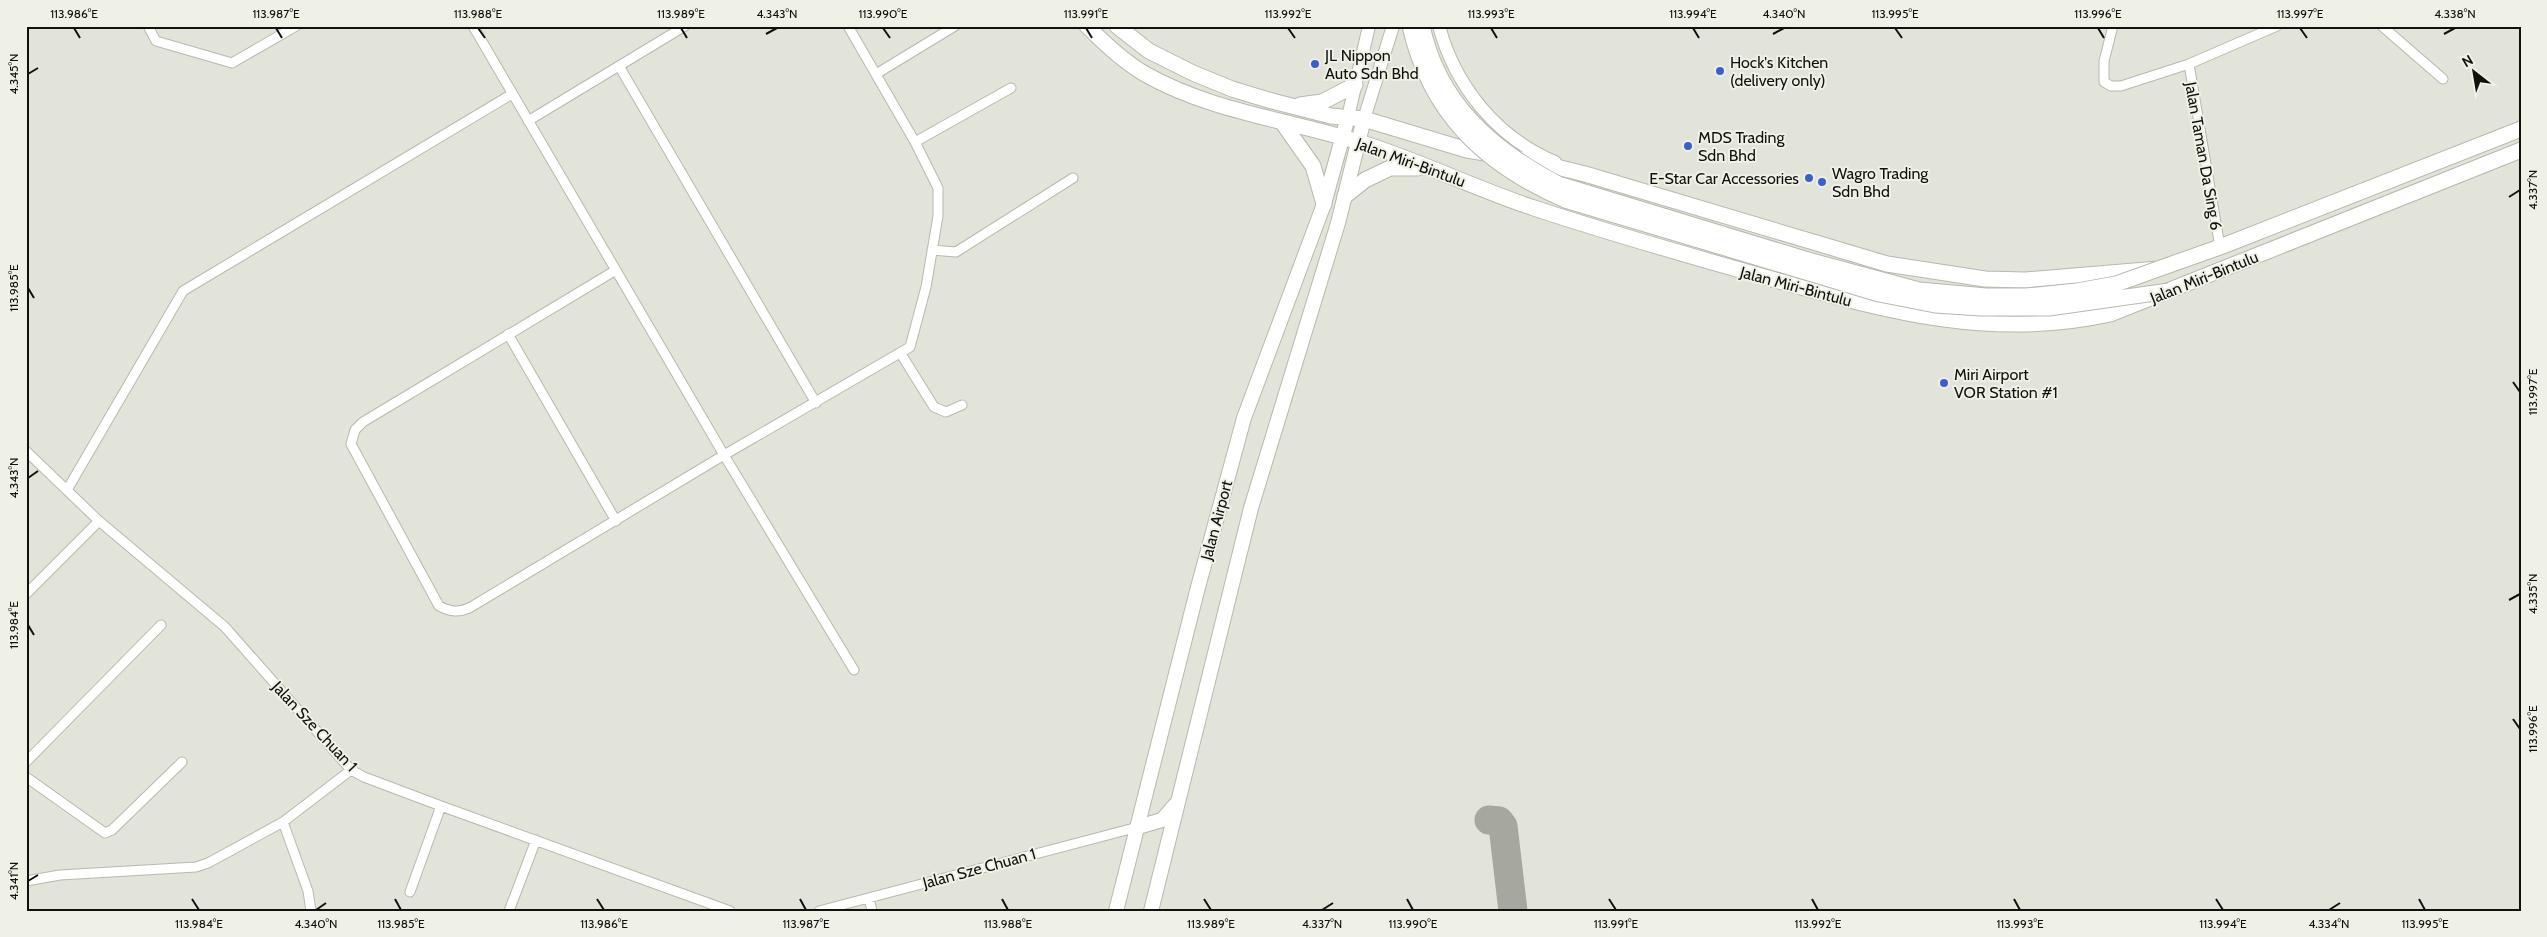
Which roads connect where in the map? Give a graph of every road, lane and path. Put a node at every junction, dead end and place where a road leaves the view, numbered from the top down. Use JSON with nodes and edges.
{"nodes":[{"id":1,"x":148,"y":26,"type":"edge"},
{"id":2,"x":296,"y":26,"type":"edge"},
{"id":3,"x":473,"y":26,"type":"edge"},
{"id":4,"x":685,"y":26,"type":"edge"},
{"id":5,"x":848,"y":26,"type":"edge"},
{"id":6,"x":955,"y":26,"type":"edge"},
{"id":7,"x":1086,"y":26,"type":"edge"},
{"id":8,"x":1117,"y":26,"type":"edge"},
{"id":9,"x":1369,"y":26,"type":"edge"},
{"id":10,"x":1393,"y":26,"type":"edge"},
{"id":11,"x":1410,"y":26,"type":"edge"},
{"id":12,"x":1422,"y":26,"type":"edge"},
{"id":13,"x":1439,"y":26,"type":"edge"},
{"id":14,"x":2113,"y":26,"type":"edge"},
{"id":15,"x":2277,"y":26,"type":"edge"},
{"id":16,"x":2382,"y":26,"type":"edge"},
{"id":17,"x":2189,"y":64,"type":"junction"},
{"id":18,"x":619,"y":66,"type":"junction"},
{"id":19,"x":876,"y":74,"type":"junction"},
{"id":20,"x":2444,"y":79,"type":"dead end"},
{"id":21,"x":1355,"y":85,"type":"junction"},
{"id":22,"x":1011,"y":88,"type":"dead end"},
{"id":23,"x":512,"y":94,"type":"junction"},
{"id":24,"x":1291,"y":106,"type":"junction"},
{"id":25,"x":1348,"y":117,"type":"junction"},
{"id":26,"x":1364,"y":120,"type":"junction"},
{"id":27,"x":528,"y":121,"type":"junction"},
{"id":28,"x":1282,"y":122,"type":"junction"},
{"id":29,"x":2521,"y":129,"type":"edge"},
{"id":30,"x":1342,"y":138,"type":"junction"},
{"id":31,"x":915,"y":142,"type":"junction"},
{"id":32,"x":1359,"y":142,"type":"junction"},
{"id":33,"x":2521,"y":150,"type":"edge"},
{"id":34,"x":1427,"y":168,"type":"junction"},
{"id":35,"x":1584,"y":174,"type":"junction"},
{"id":36,"x":1074,"y":178,"type":"dead end"},
{"id":37,"x":1345,"y":196,"type":"junction"},
{"id":38,"x":1324,"y":204,"type":"junction"},
{"id":39,"x":2220,"y":247,"type":"junction"},
{"id":40,"x":932,"y":250,"type":"junction"},
{"id":41,"x":2158,"y":269,"type":"junction"},
{"id":42,"x":616,"y":270,"type":"junction"},
{"id":43,"x":2169,"y":291,"type":"junction"},
{"id":44,"x":508,"y":334,"type":"junction"},
{"id":45,"x":901,"y":354,"type":"junction"},
{"id":46,"x":816,"y":402,"type":"junction"},
{"id":47,"x":962,"y":405,"type":"dead end"},
{"id":48,"x":26,"y":451,"type":"edge"},
{"id":49,"x":724,"y":455,"type":"junction"},
{"id":50,"x":67,"y":490,"type":"junction"},
{"id":51,"x":99,"y":521,"type":"junction"},
{"id":52,"x":616,"y":522,"type":"junction"},
{"id":53,"x":26,"y":594,"type":"edge"},
{"id":54,"x":160,"y":625,"type":"dead end"},
{"id":55,"x":854,"y":670,"type":"dead end"},
{"id":56,"x":26,"y":762,"type":"edge"},
{"id":57,"x":182,"y":762,"type":"dead end"},
{"id":58,"x":351,"y":770,"type":"junction"},
{"id":59,"x":26,"y":777,"type":"edge"},
{"id":60,"x":1178,"y":800,"type":"junction"},
{"id":61,"x":441,"y":806,"type":"junction"},
{"id":62,"x":284,"y":822,"type":"junction"},
{"id":63,"x":1138,"y":828,"type":"junction"},
{"id":64,"x":536,"y":840,"type":"junction"},
{"id":65,"x":26,"y":881,"type":"edge"},
{"id":66,"x":410,"y":892,"type":"dead end"},
{"id":67,"x":869,"y":898,"type":"junction"},
{"id":68,"x":311,"y":911,"type":"edge"},
{"id":69,"x":509,"y":911,"type":"edge"},
{"id":70,"x":730,"y":911,"type":"edge"},
{"id":71,"x":819,"y":911,"type":"edge"},
{"id":72,"x":872,"y":911,"type":"edge"},
{"id":73,"x":1116,"y":911,"type":"edge"},
{"id":74,"x":1151,"y":911,"type":"edge"}],
"edges":[{"from":1,"to":2,"type":"street"},
{"from":3,"to":23,"type":"street"},
{"from":4,"to":18,"type":"street"},
{"from":5,"to":19,"type":"street"},
{"from":6,"to":19,"type":"street"},
{"from":7,"to":28,"type":"highway","name":"Jalan Miri-Bintulu"},
{"from":8,"to":24,"type":"highway","name":"Jalan Miri-Bintulu"},
{"from":9,"to":21,"type":"main road"},
{"from":10,"to":26,"type":"main road"},
{"from":11,"to":43,"type":"highway","bridge":true},
{"from":12,"to":41,"type":"highway","bridge":true},
{"from":13,"to":35,"type":"main road"},
{"from":14,"to":17,"type":"street"},
{"from":15,"to":17,"type":"street"},
{"from":16,"to":20,"type":"street"},
{"from":17,"to":39,"type":"street","name":"Jalan Taman Da Sing 6"},
{"from":18,"to":27,"type":"street"},
{"from":18,"to":46,"type":"street"},
{"from":19,"to":31,"type":"street"},
{"from":21,"to":24,"type":"highway"},
{"from":21,"to":25,"type":"main road"},
{"from":22,"to":31,"type":"street"},
{"from":23,"to":27,"type":"street"},
{"from":23,"to":50,"type":"street"},
{"from":24,"to":25,"type":"highway","name":"Jalan Miri-Bintulu"},
{"from":25,"to":26,"type":"highway","name":"Jalan Miri-Bintulu"},
{"from":25,"to":30,"type":"main road","name":"Jalan Airport"},
{"from":26,"to":32,"type":"main road","name":"Jalan Airport"},
{"from":26,"to":35,"type":"highway","name":"Jalan Miri-Bintulu"},
{"from":27,"to":42,"type":"street"},
{"from":28,"to":30,"type":"highway","name":"Jalan Miri-Bintulu"},
{"from":28,"to":38,"type":"highway"},
{"from":29,"to":39,"type":"highway","name":"Jalan Miri-Bintulu"},
{"from":30,"to":32,"type":"highway","name":"Jalan Miri-Bintulu"},
{"from":30,"to":38,"type":"main road","name":"Jalan Airport"},
{"from":31,"to":40,"type":"street"},
{"from":32,"to":34,"type":"highway","name":"Jalan Miri-Bintulu"},
{"from":32,"to":37,"type":"main road","name":"Jalan Airport"},
{"from":33,"to":43,"type":"highway","name":"Jalan Miri-Bintulu"},
{"from":34,"to":37,"type":"highway"},
{"from":34,"to":43,"type":"highway","name":"Jalan Miri-Bintulu"},
{"from":35,"to":41,"type":"highway","name":"Jalan Miri-Bintulu"},
{"from":36,"to":40,"type":"street"},
{"from":37,"to":60,"type":"main road","name":"Jalan Airport"},
{"from":38,"to":63,"type":"main road","name":"Jalan Airport"},
{"from":39,"to":41,"type":"highway","name":"Jalan Miri-Bintulu"},
{"from":40,"to":45,"type":"street"},
{"from":42,"to":44,"type":"street"},
{"from":42,"to":49,"type":"street"},
{"from":44,"to":52,"type":"street"},
{"from":44,"to":52,"type":"street"},
{"from":45,"to":46,"type":"street"},
{"from":45,"to":47,"type":"street"},
{"from":46,"to":49,"type":"street"},
{"from":48,"to":50,"type":"street","name":"Jalan Sze Chuan 1"},
{"from":49,"to":52,"type":"street"},
{"from":49,"to":55,"type":"street"},
{"from":50,"to":51,"type":"street","name":"Jalan Sze Chuan 1"},
{"from":51,"to":53,"type":"street"},
{"from":51,"to":58,"type":"street","name":"Jalan Sze Chuan 1"},
{"from":54,"to":56,"type":"street"},
{"from":57,"to":59,"type":"street"},
{"from":58,"to":61,"type":"street","name":"Jalan Sze Chuan 1"},
{"from":58,"to":62,"type":"street"},
{"from":60,"to":63,"type":"main road"},
{"from":60,"to":74,"type":"main road","name":"Jalan Airport"},
{"from":61,"to":64,"type":"street","name":"Jalan Sze Chuan 1"},
{"from":61,"to":66,"type":"street"},
{"from":62,"to":65,"type":"street"},
{"from":62,"to":68,"type":"street"},
{"from":63,"to":67,"type":"street","name":"Jalan Sze Chuan 1"},
{"from":63,"to":73,"type":"main road","name":"Jalan Airport"},
{"from":64,"to":69,"type":"street"},
{"from":64,"to":70,"type":"street","name":"Jalan Sze Chuan 1"},
{"from":67,"to":71,"type":"street","name":"Jalan Sze Chuan 1"},
{"from":67,"to":72,"type":"street"}]}
